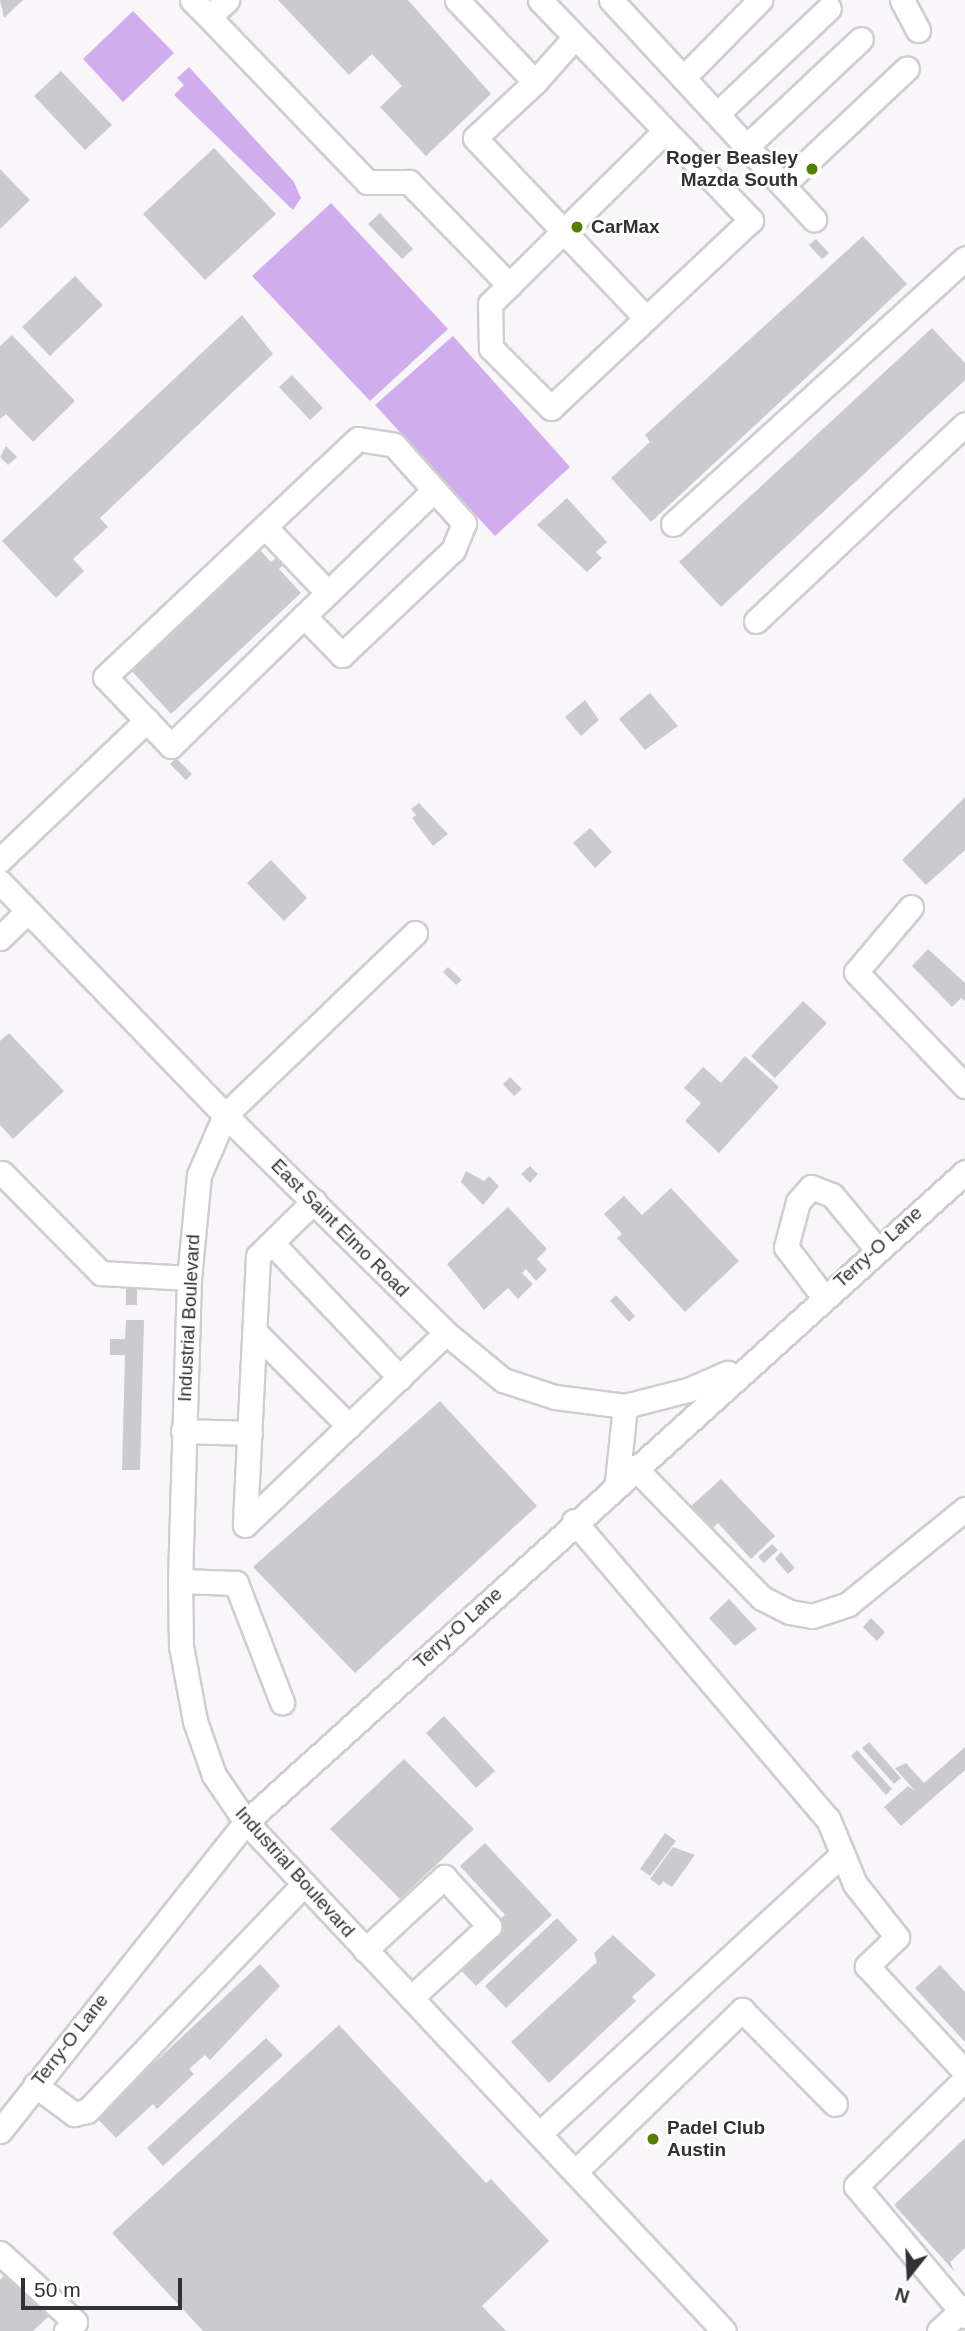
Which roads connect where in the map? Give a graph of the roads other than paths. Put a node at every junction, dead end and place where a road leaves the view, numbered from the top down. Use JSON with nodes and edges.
{"nodes":[{"id":1,"x":192,"y":0,"type":"edge"},
{"id":2,"x":227,"y":0,"type":"edge"},
{"id":3,"x":457,"y":0,"type":"edge"},
{"id":4,"x":540,"y":0,"type":"edge"},
{"id":5,"x":611,"y":0,"type":"edge"},
{"id":6,"x":761,"y":0,"type":"edge"},
{"id":7,"x":902,"y":0,"type":"edge"},
{"id":8,"x":829,"y":8,"type":"dead end"},
{"id":9,"x":209,"y":18,"type":"junction"},
{"id":10,"x":918,"y":30,"type":"dead end"},
{"id":11,"x":575,"y":37,"type":"junction"},
{"id":12,"x":861,"y":39,"type":"dead end"},
{"id":13,"x":907,"y":68,"type":"dead end"},
{"id":14,"x":683,"y":78,"type":"junction"},
{"id":15,"x":535,"y":82,"type":"junction"},
{"id":16,"x":717,"y":114,"type":"junction"},
{"id":17,"x":664,"y":131,"type":"junction"},
{"id":18,"x":747,"y":146,"type":"junction"},
{"id":19,"x":783,"y":185,"type":"junction"},
{"id":20,"x":814,"y":219,"type":"dead end"},
{"id":21,"x":563,"y":231,"type":"junction"},
{"id":22,"x":965,"y":258,"type":"edge"},
{"id":23,"x":509,"y":285,"type":"junction"},
{"id":24,"x":646,"y":318,"type":"junction"},
{"id":25,"x":965,"y":424,"type":"edge"},
{"id":26,"x":434,"y":489,"type":"junction"},
{"id":27,"x":673,"y":524,"type":"dead end"},
{"id":28,"x":265,"y":527,"type":"junction"},
{"id":29,"x":328,"y":593,"type":"junction"},
{"id":30,"x":304,"y":616,"type":"junction"},
{"id":31,"x":756,"y":621,"type":"dead end"},
{"id":32,"x":147,"y":720,"type":"junction"},
{"id":33,"x":0,"y":860,"type":"edge"},
{"id":34,"x":0,"y":882,"type":"edge"},
{"id":35,"x":911,"y":907,"type":"dead end"},
{"id":36,"x":27,"y":912,"type":"junction"},
{"id":37,"x":415,"y":933,"type":"dead end"},
{"id":38,"x":0,"y":937,"type":"edge"},
{"id":39,"x":965,"y":1086,"type":"edge"},
{"id":40,"x":225,"y":1115,"type":"junction"},
{"id":41,"x":965,"y":1172,"type":"edge"},
{"id":42,"x":2,"y":1173,"type":"dead end"},
{"id":43,"x":965,"y":1186,"type":"edge"},
{"id":44,"x":314,"y":1201,"type":"junction"},
{"id":45,"x":925,"y":1205,"type":"junction"},
{"id":46,"x":272,"y":1243,"type":"junction"},
{"id":47,"x":876,"y":1248,"type":"junction"},
{"id":48,"x":190,"y":1279,"type":"junction"},
{"id":49,"x":823,"y":1296,"type":"junction"},
{"id":50,"x":254,"y":1332,"type":"junction"},
{"id":51,"x":446,"y":1333,"type":"junction"},
{"id":52,"x":753,"y":1359,"type":"junction"},
{"id":53,"x":400,"y":1378,"type":"junction"},
{"id":54,"x":625,"y":1406,"type":"junction"},
{"id":55,"x":349,"y":1426,"type":"junction"},
{"id":56,"x":183,"y":1431,"type":"junction"},
{"id":57,"x":250,"y":1433,"type":"junction"},
{"id":58,"x":634,"y":1466,"type":"junction"},
{"id":59,"x":617,"y":1482,"type":"junction"},
{"id":60,"x":965,"y":1509,"type":"edge"},
{"id":61,"x":574,"y":1521,"type":"junction"},
{"id":62,"x":180,"y":1581,"type":"junction"},
{"id":63,"x":282,"y":1702,"type":"dead end"},
{"id":64,"x":246,"y":1822,"type":"junction"},
{"id":65,"x":842,"y":1854,"type":"junction"},
{"id":66,"x":304,"y":1884,"type":"junction"},
{"id":67,"x":365,"y":1950,"type":"junction"},
{"id":68,"x":411,"y":1998,"type":"junction"},
{"id":69,"x":965,"y":2072,"type":"edge"},
{"id":70,"x":965,"y":2079,"type":"edge"},
{"id":71,"x":35,"y":2085,"type":"junction"},
{"id":72,"x":835,"y":2104,"type":"dead end"},
{"id":73,"x":0,"y":2131,"type":"edge"},
{"id":74,"x":539,"y":2134,"type":"junction"},
{"id":75,"x":575,"y":2172,"type":"junction"},
{"id":76,"x":0,"y":2253,"type":"edge"},
{"id":77,"x":964,"y":2312,"type":"edge"},
{"id":78,"x":66,"y":2331,"type":"edge"},
{"id":79,"x":724,"y":2331,"type":"edge"},
{"id":80,"x":939,"y":2331,"type":"edge"}],
"edges":[{"from":1,"to":9,"type":"street"},
{"from":2,"to":9,"type":"street"},
{"from":3,"to":15,"type":"street"},
{"from":4,"to":11,"type":"street"},
{"from":5,"to":14,"type":"street"},
{"from":6,"to":14,"type":"street"},
{"from":7,"to":10,"type":"street"},
{"from":8,"to":16,"type":"street"},
{"from":9,"to":23,"type":"street"},
{"from":11,"to":15,"type":"street"},
{"from":11,"to":17,"type":"street"},
{"from":12,"to":18,"type":"street"},
{"from":13,"to":19,"type":"street"},
{"from":14,"to":16,"type":"street"},
{"from":15,"to":21,"type":"street"},
{"from":16,"to":18,"type":"street"},
{"from":17,"to":21,"type":"street"},
{"from":17,"to":24,"type":"street"},
{"from":18,"to":19,"type":"street"},
{"from":19,"to":20,"type":"street"},
{"from":21,"to":23,"type":"street"},
{"from":21,"to":24,"type":"street"},
{"from":22,"to":27,"type":"street"},
{"from":23,"to":24,"type":"street"},
{"from":25,"to":31,"type":"street"},
{"from":26,"to":28,"type":"street"},
{"from":26,"to":29,"type":"street"},
{"from":26,"to":30,"type":"street"},
{"from":28,"to":29,"type":"street"},
{"from":28,"to":32,"type":"street"},
{"from":29,"to":30,"type":"street"},
{"from":30,"to":32,"type":"street"},
{"from":32,"to":33,"type":"street"},
{"from":34,"to":36,"type":"street","name":"East Saint Elmo Road"},
{"from":35,"to":39,"type":"street"},
{"from":36,"to":38,"type":"street"},
{"from":36,"to":40,"type":"street","name":"East Saint Elmo Road"},
{"from":37,"to":40,"type":"street"},
{"from":40,"to":44,"type":"street","name":"East Saint Elmo Road"},
{"from":40,"to":48,"type":"street","name":"Industrial Boulevard"},
{"from":41,"to":45,"type":"street","name":"Terry-O Lane"},
{"from":42,"to":48,"type":"street"},
{"from":43,"to":45,"type":"street"},
{"from":44,"to":46,"type":"street"},
{"from":44,"to":51,"type":"street","name":"East Saint Elmo Road"},
{"from":45,"to":47,"type":"street","name":"Terry-O Lane"},
{"from":46,"to":50,"type":"street"},
{"from":46,"to":53,"type":"street"},
{"from":47,"to":49,"type":"street","name":"Terry-O Lane"},
{"from":47,"to":49,"type":"street"},
{"from":48,"to":56,"type":"street","name":"Industrial Boulevard"},
{"from":49,"to":52,"type":"street","name":"Terry-O Lane"},
{"from":50,"to":55,"type":"street"},
{"from":50,"to":57,"type":"street"},
{"from":51,"to":53,"type":"street"},
{"from":51,"to":54,"type":"street","name":"East Saint Elmo Road"},
{"from":52,"to":54,"type":"street","name":"East Saint Elmo Road"},
{"from":52,"to":58,"type":"street","name":"Terry-O Lane"},
{"from":53,"to":55,"type":"street"},
{"from":54,"to":59,"type":"street"},
{"from":55,"to":57,"type":"street"},
{"from":56,"to":57,"type":"street"},
{"from":56,"to":62,"type":"street","name":"Industrial Boulevard"},
{"from":58,"to":59,"type":"street","name":"Terry-O Lane"},
{"from":58,"to":60,"type":"street"},
{"from":59,"to":61,"type":"street","name":"Terry-O Lane"},
{"from":61,"to":64,"type":"street","name":"Terry-O Lane"},
{"from":61,"to":65,"type":"street"},
{"from":62,"to":63,"type":"street"},
{"from":62,"to":64,"type":"street","name":"Industrial Boulevard"},
{"from":64,"to":66,"type":"street","name":"Industrial Boulevard"},
{"from":64,"to":71,"type":"street","name":"Terry-O Lane"},
{"from":65,"to":69,"type":"street"},
{"from":65,"to":74,"type":"street"},
{"from":66,"to":67,"type":"street","name":"Industrial Boulevard"},
{"from":66,"to":71,"type":"street"},
{"from":67,"to":68,"type":"street","name":"Industrial Boulevard"},
{"from":67,"to":68,"type":"street"},
{"from":68,"to":74,"type":"street","name":"Industrial Boulevard"},
{"from":70,"to":77,"type":"street"},
{"from":71,"to":73,"type":"street","name":"Terry-O Lane"},
{"from":72,"to":75,"type":"street"},
{"from":74,"to":75,"type":"street","name":"Industrial Boulevard"},
{"from":75,"to":79,"type":"street","name":"Industrial Boulevard"},
{"from":76,"to":78,"type":"street"},
{"from":77,"to":80,"type":"street"}]}
